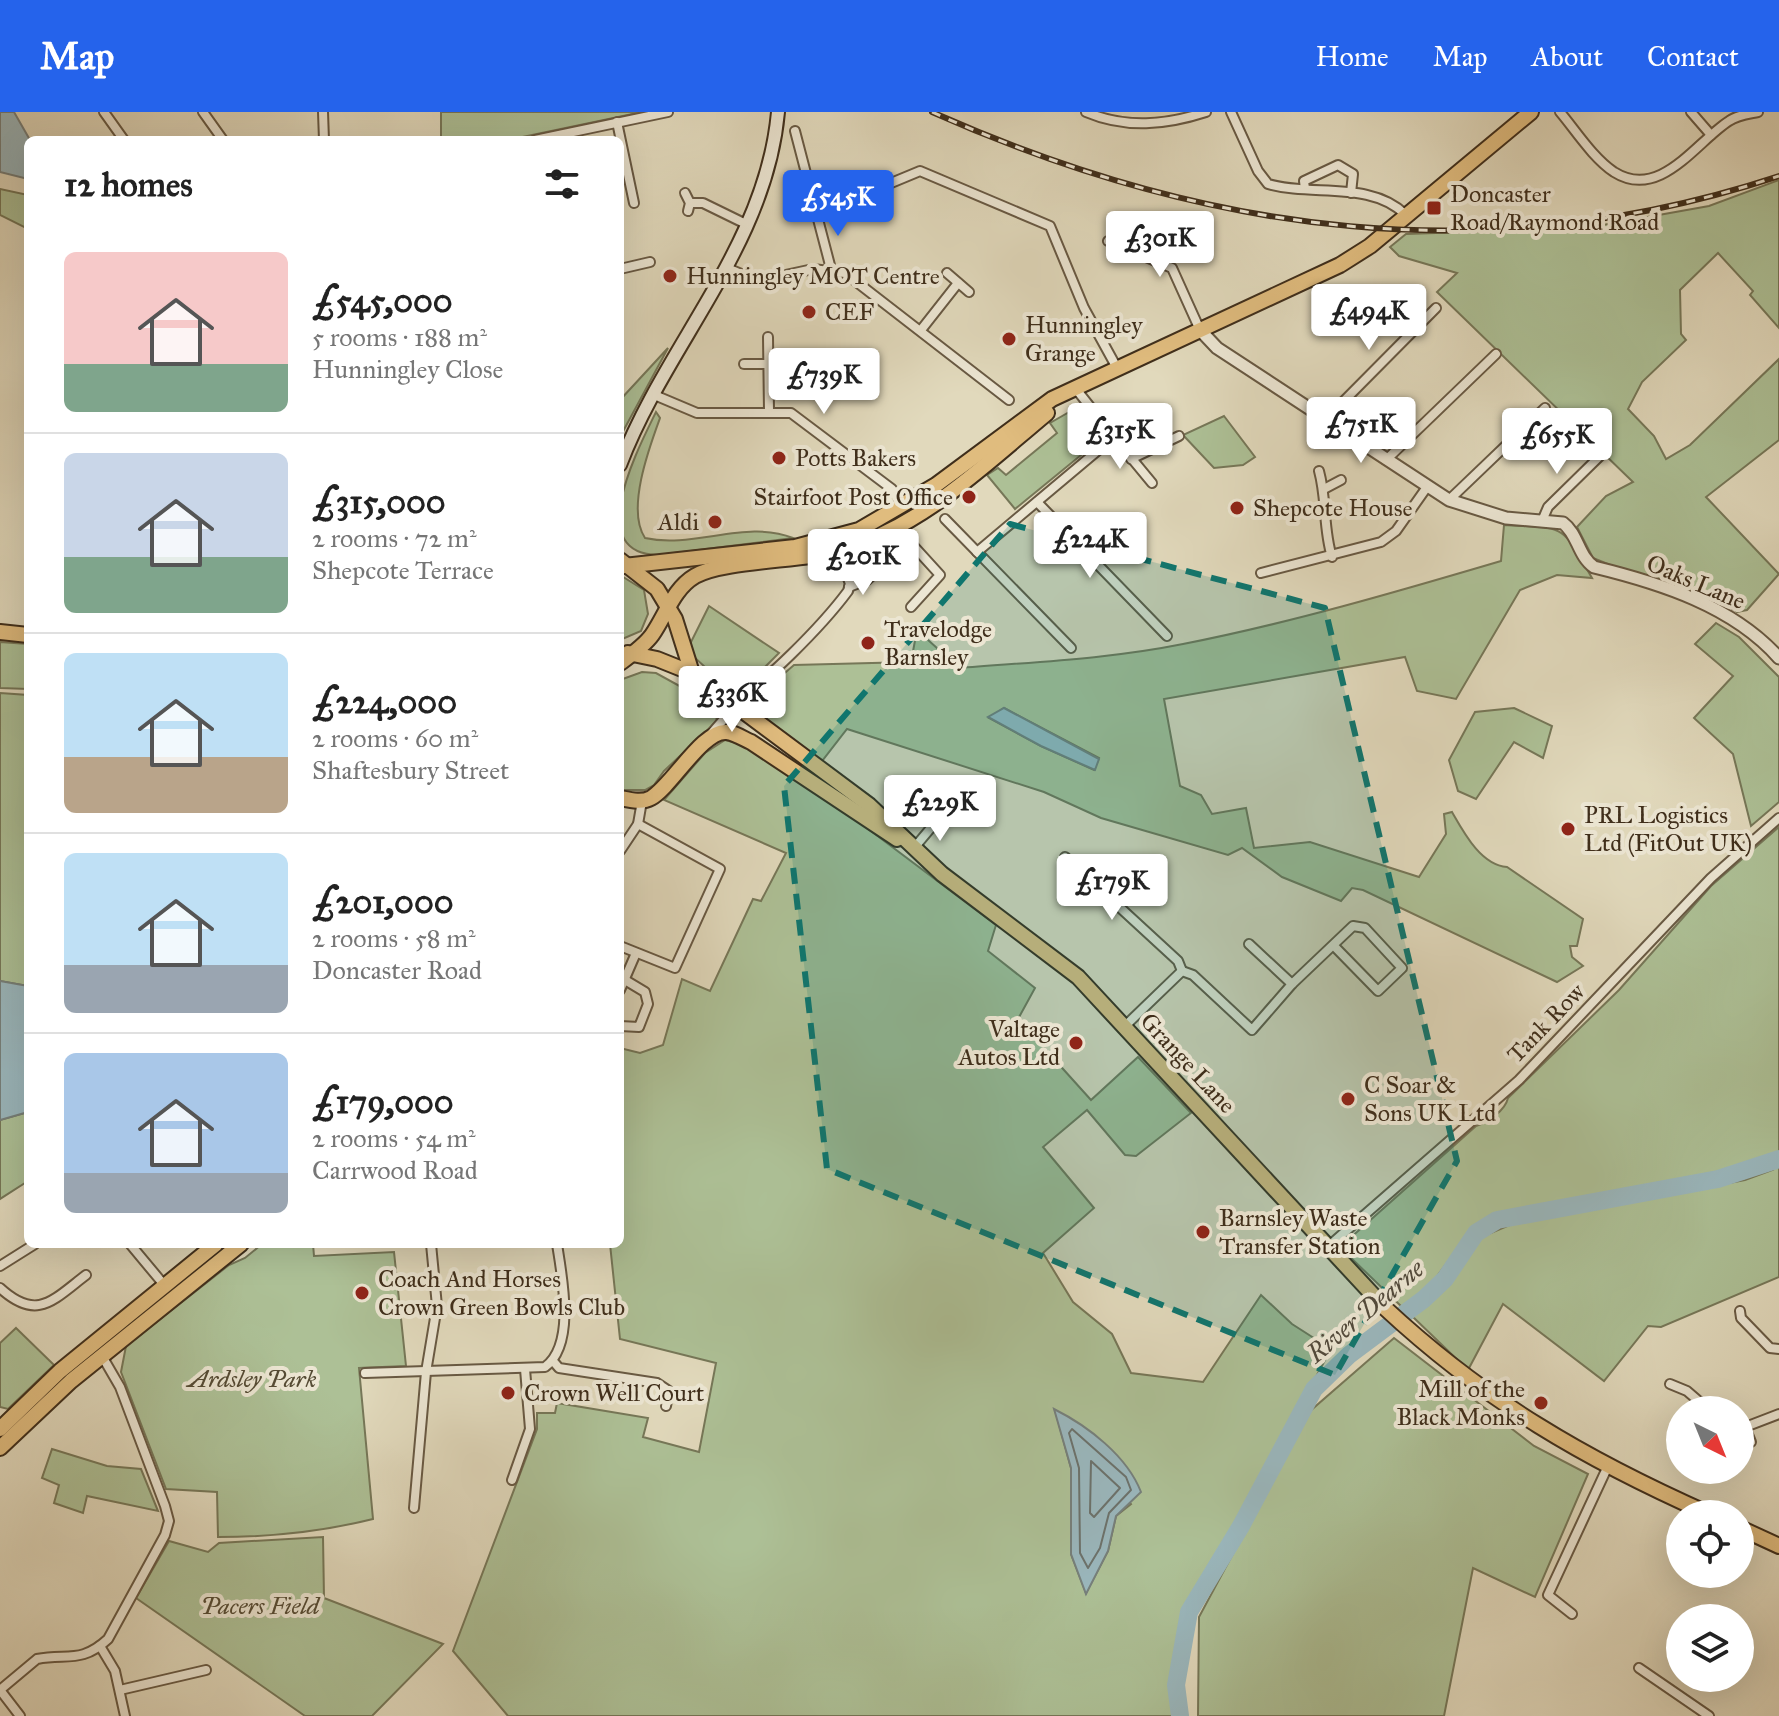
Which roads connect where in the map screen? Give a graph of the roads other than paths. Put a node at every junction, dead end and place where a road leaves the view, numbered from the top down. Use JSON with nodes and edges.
{"nodes":[{"id":1,"x":104,"y":112,"type":"edge"},
{"id":2,"x":203,"y":112,"type":"edge"},
{"id":3,"x":323,"y":112,"type":"edge"},
{"id":4,"x":668,"y":112,"type":"edge"},
{"id":5,"x":778,"y":112,"type":"edge"},
{"id":6,"x":1086,"y":112,"type":"edge"},
{"id":7,"x":1206,"y":112,"type":"edge"},
{"id":8,"x":1231,"y":112,"type":"edge"},
{"id":9,"x":1531,"y":112,"type":"edge"},
{"id":10,"x":1560,"y":112,"type":"edge"},
{"id":11,"x":1691,"y":112,"type":"edge"},
{"id":12,"x":1758,"y":112,"type":"edge"},
{"id":13,"x":617,"y":122,"type":"junction"},
{"id":14,"x":795,"y":131,"type":"dead end"},
{"id":15,"x":1711,"y":135,"type":"junction"},
{"id":16,"x":121,"y":136,"type":"edge"},
{"id":17,"x":220,"y":136,"type":"edge"},
{"id":18,"x":324,"y":136,"type":"edge"},
{"id":19,"x":557,"y":136,"type":"edge"},
{"id":20,"x":620,"y":136,"type":"edge"},
{"id":21,"x":624,"y":155,"type":"edge"},
{"id":22,"x":1305,"y":189,"type":"junction"},
{"id":23,"x":685,"y":193,"type":"dead end"},
{"id":24,"x":1351,"y":193,"type":"junction"},
{"id":25,"x":634,"y":203,"type":"dead end"},
{"id":26,"x":814,"y":215,"type":"junction"},
{"id":27,"x":1406,"y":215,"type":"junction"},
{"id":28,"x":748,"y":225,"type":"junction"},
{"id":29,"x":1108,"y":241,"type":"dead end"},
{"id":30,"x":1125,"y":247,"type":"junction"},
{"id":31,"x":1119,"y":259,"type":"dead end"},
{"id":32,"x":650,"y":262,"type":"dead end"},
{"id":33,"x":624,"y":268,"type":"edge"},
{"id":34,"x":727,"y":268,"type":"junction"},
{"id":35,"x":831,"y":269,"type":"junction"},
{"id":36,"x":947,"y":273,"type":"dead end"},
{"id":37,"x":958,"y":283,"type":"junction"},
{"id":38,"x":969,"y":292,"type":"dead end"},
{"id":39,"x":1436,"y":308,"type":"dead end"},
{"id":40,"x":921,"y":330,"type":"junction"},
{"id":41,"x":1200,"y":330,"type":"junction"},
{"id":42,"x":768,"y":337,"type":"dead end"},
{"id":43,"x":1496,"y":354,"type":"dead end"},
{"id":44,"x":744,"y":364,"type":"dead end"},
{"id":45,"x":768,"y":364,"type":"junction"},
{"id":46,"x":1117,"y":368,"type":"junction"},
{"id":47,"x":1071,"y":391,"type":"junction"},
{"id":48,"x":652,"y":394,"type":"junction"},
{"id":49,"x":1009,"y":400,"type":"dead end"},
{"id":50,"x":1545,"y":408,"type":"dead end"},
{"id":51,"x":769,"y":411,"type":"junction"},
{"id":52,"x":1326,"y":419,"type":"junction"},
{"id":53,"x":1179,"y":436,"type":"dead end"},
{"id":54,"x":1114,"y":437,"type":"junction"},
{"id":55,"x":1603,"y":453,"type":"dead end"},
{"id":56,"x":624,"y":456,"type":"edge"},
{"id":57,"x":1131,"y":459,"type":"junction"},
{"id":58,"x":1386,"y":460,"type":"junction"},
{"id":59,"x":1319,"y":471,"type":"dead end"},
{"id":60,"x":1341,"y":480,"type":"dead end"},
{"id":61,"x":1152,"y":483,"type":"dead end"},
{"id":62,"x":1427,"y":487,"type":"junction"},
{"id":63,"x":892,"y":489,"type":"dead end"},
{"id":64,"x":1324,"y":489,"type":"junction"},
{"id":65,"x":1449,"y":500,"type":"junction"},
{"id":66,"x":1037,"y":502,"type":"junction"},
{"id":67,"x":945,"y":519,"type":"dead end"},
{"id":68,"x":1542,"y":521,"type":"junction"},
{"id":69,"x":838,"y":551,"type":"junction"},
{"id":70,"x":977,"y":552,"type":"junction"},
{"id":71,"x":1332,"y":557,"type":"junction"},
{"id":72,"x":624,"y":562,"type":"edge"},
{"id":73,"x":624,"y":564,"type":"edge"},
{"id":74,"x":1261,"y":573,"type":"dead end"},
{"id":75,"x":849,"y":587,"type":"junction"},
{"id":76,"x":911,"y":607,"type":"dead end"},
{"id":77,"x":667,"y":608,"type":"junction"},
{"id":78,"x":1163,"y":615,"type":"dead end"},
{"id":79,"x":1155,"y":624,"type":"junction"},
{"id":80,"x":0,"y":632,"type":"edge"},
{"id":81,"x":24,"y":635,"type":"edge"},
{"id":82,"x":1167,"y":636,"type":"dead end"},
{"id":83,"x":1071,"y":648,"type":"dead end"},
{"id":84,"x":627,"y":653,"type":"edge"},
{"id":85,"x":1779,"y":658,"type":"edge"},
{"id":86,"x":692,"y":673,"type":"junction"},
{"id":87,"x":726,"y":702,"type":"junction"},
{"id":88,"x":695,"y":753,"type":"junction"},
{"id":89,"x":624,"y":799,"type":"edge"},
{"id":90,"x":642,"y":801,"type":"junction"},
{"id":91,"x":940,"y":817,"type":"dead end"},
{"id":92,"x":1779,"y":818,"type":"edge"},
{"id":93,"x":638,"y":824,"type":"junction"},
{"id":94,"x":624,"y":845,"type":"edge"},
{"id":95,"x":914,"y":848,"type":"junction"},
{"id":96,"x":1065,"y":857,"type":"dead end"},
{"id":97,"x":1249,"y":944,"type":"dead end"},
{"id":98,"x":1334,"y":946,"type":"junction"},
{"id":99,"x":624,"y":948,"type":"edge"},
{"id":100,"x":636,"y":953,"type":"junction"},
{"id":101,"x":1182,"y":971,"type":"junction"},
{"id":102,"x":625,"y":980,"type":"joint"},
{"id":103,"x":1292,"y":984,"type":"junction"},
{"id":104,"x":624,"y":1026,"type":"edge"},
{"id":105,"x":1125,"y":1026,"type":"junction"},
{"id":106,"x":1330,"y":1245,"type":"junction"},
{"id":107,"x":29,"y":1248,"type":"edge"},
{"id":108,"x":133,"y":1248,"type":"edge"},
{"id":109,"x":212,"y":1248,"type":"edge"},
{"id":110,"x":235,"y":1248,"type":"edge"},
{"id":111,"x":431,"y":1248,"type":"edge"},
{"id":112,"x":558,"y":1248,"type":"edge"},
{"id":113,"x":0,"y":1266,"type":"edge"},
{"id":114,"x":86,"y":1275,"type":"dead end"},
{"id":115,"x":0,"y":1288,"type":"edge"},
{"id":116,"x":169,"y":1291,"type":"junction"},
{"id":117,"x":1740,"y":1311,"type":"dead end"},
{"id":118,"x":96,"y":1340,"type":"junction"},
{"id":119,"x":1779,"y":1349,"type":"edge"},
{"id":120,"x":102,"y":1355,"type":"junction"},
{"id":121,"x":549,"y":1364,"type":"junction"},
{"id":122,"x":525,"y":1369,"type":"junction"},
{"id":123,"x":426,"y":1372,"type":"junction"},
{"id":124,"x":365,"y":1373,"type":"dead end"},
{"id":125,"x":1670,"y":1384,"type":"dead end"},
{"id":126,"x":1693,"y":1396,"type":"edge"},
{"id":127,"x":666,"y":1406,"type":"dead end"},
{"id":128,"x":1779,"y":1414,"type":"edge"},
{"id":129,"x":1754,"y":1424,"type":"edge"},
{"id":130,"x":0,"y":1429,"type":"edge"},
{"id":131,"x":0,"y":1448,"type":"edge"},
{"id":132,"x":1608,"y":1466,"type":"junction"},
{"id":133,"x":512,"y":1480,"type":"dead end"},
{"id":134,"x":1680,"y":1500,"type":"edge"},
{"id":135,"x":414,"y":1508,"type":"dead end"},
{"id":136,"x":1754,"y":1533,"type":"edge"},
{"id":137,"x":1777,"y":1541,"type":"edge"},
{"id":138,"x":1572,"y":1614,"type":"dead end"},
{"id":139,"x":100,"y":1646,"type":"junction"},
{"id":140,"x":1639,"y":1668,"type":"dead end"},
{"id":141,"x":206,"y":1670,"type":"dead end"},
{"id":142,"x":0,"y":1690,"type":"edge"},
{"id":143,"x":120,"y":1690,"type":"junction"},
{"id":144,"x":20,"y":1716,"type":"edge"},
{"id":145,"x":125,"y":1716,"type":"edge"},
{"id":146,"x":1709,"y":1716,"type":"edge"}],
"edges":[{"from":1,"to":16,"type":"street"},
{"from":2,"to":17,"type":"street"},
{"from":3,"to":18,"type":"street"},
{"from":4,"to":13,"type":"street"},
{"from":5,"to":28,"type":"main road"},
{"from":6,"to":7,"type":"street"},
{"from":8,"to":22,"type":"street"},
{"from":9,"to":27,"type":"main road"},
{"from":10,"to":15,"type":"street"},
{"from":11,"to":15,"type":"street"},
{"from":12,"to":15,"type":"street"},
{"from":13,"to":19,"type":"street"},
{"from":13,"to":20,"type":"street"},
{"from":14,"to":26,"type":"street"},
{"from":21,"to":25,"type":"street"},
{"from":22,"to":24,"type":"street"},
{"from":22,"to":24,"type":"street"},
{"from":23,"to":28,"type":"street"},
{"from":24,"to":27,"type":"street"},
{"from":26,"to":35,"type":"street"},
{"from":26,"to":46,"type":"street"},
{"from":27,"to":41,"type":"main road"},
{"from":28,"to":34,"type":"main road"},
{"from":29,"to":30,"type":"street"},
{"from":30,"to":31,"type":"street"},
{"from":30,"to":41,"type":"street"},
{"from":32,"to":33,"type":"street"},
{"from":34,"to":35,"type":"street"},
{"from":34,"to":48,"type":"main road"},
{"from":35,"to":40,"type":"street"},
{"from":36,"to":37,"type":"street"},
{"from":37,"to":38,"type":"street"},
{"from":37,"to":40,"type":"street"},
{"from":39,"to":52,"type":"street"},
{"from":40,"to":49,"type":"street"},
{"from":41,"to":46,"type":"main road"},
{"from":41,"to":52,"type":"street"},
{"from":42,"to":45,"type":"street"},
{"from":43,"to":58,"type":"street"},
{"from":44,"to":45,"type":"street"},
{"from":45,"to":51,"type":"street"},
{"from":46,"to":47,"type":"main road"},
{"from":47,"to":54,"type":"street"},
{"from":47,"to":69,"type":"main road"},
{"from":47,"to":72,"type":"main road"},
{"from":48,"to":51,"type":"street"},
{"from":48,"to":56,"type":"main road"},
{"from":50,"to":65,"type":"street"},
{"from":51,"to":63,"type":"street"},
{"from":52,"to":58,"type":"street"},
{"from":53,"to":57,"type":"street"},
{"from":54,"to":57,"type":"street"},
{"from":54,"to":66,"type":"street"},
{"from":55,"to":68,"type":"street"},
{"from":57,"to":61,"type":"street"},
{"from":58,"to":62,"type":"street"},
{"from":59,"to":64,"type":"street"},
{"from":60,"to":64,"type":"street"},
{"from":62,"to":65,"type":"street"},
{"from":62,"to":71,"type":"street"},
{"from":64,"to":71,"type":"street"},
{"from":65,"to":68,"type":"street"},
{"from":66,"to":70,"type":"street"},
{"from":66,"to":79,"type":"street"},
{"from":67,"to":70,"type":"street"},
{"from":68,"to":85,"type":"street","name":"Oaks Lane"},
{"from":69,"to":75,"type":"street"},
{"from":69,"to":77,"type":"main road"},
{"from":70,"to":83,"type":"street"},
{"from":71,"to":74,"type":"street"},
{"from":73,"to":77,"type":"main road"},
{"from":75,"to":76,"type":"street"},
{"from":75,"to":87,"type":"street"},
{"from":77,"to":84,"type":"main road"},
{"from":77,"to":86,"type":"main road"},
{"from":78,"to":79,"type":"street"},
{"from":79,"to":82,"type":"street"},
{"from":80,"to":81,"type":"main road"},
{"from":84,"to":86,"type":"main road"},
{"from":86,"to":87,"type":"main road","name":"Grange Lane"},
{"from":87,"to":88,"type":"street"},
{"from":87,"to":95,"type":"main road","name":"Grange Lane"},
{"from":88,"to":90,"type":"main road"},
{"from":88,"to":95,"type":"main road"},
{"from":89,"to":90,"type":"main road"},
{"from":90,"to":93,"type":"street"},
{"from":91,"to":95,"type":"street"},
{"from":92,"to":106,"type":"street","name":"Tank Row"},
{"from":93,"to":94,"type":"street"},
{"from":93,"to":100,"type":"street"},
{"from":95,"to":105,"type":"main road","name":"Grange Lane"},
{"from":96,"to":101,"type":"street"},
{"from":97,"to":103,"type":"street"},
{"from":98,"to":98,"type":"street"},
{"from":98,"to":103,"type":"street"},
{"from":99,"to":100,"type":"street"},
{"from":100,"to":102,"type":"street"},
{"from":101,"to":103,"type":"street"},
{"from":101,"to":105,"type":"street"},
{"from":102,"to":104,"type":"street"},
{"from":105,"to":106,"type":"main road","name":"Grange Lane"},
{"from":106,"to":132,"type":"main road","name":"Grange Lane"},
{"from":107,"to":113,"type":"street"},
{"from":108,"to":116,"type":"street"},
{"from":109,"to":116,"type":"main road"},
{"from":110,"to":116,"type":"main road"},
{"from":111,"to":123,"type":"street"},
{"from":112,"to":121,"type":"street"},
{"from":114,"to":115,"type":"street"},
{"from":116,"to":118,"type":"main road"},
{"from":116,"to":120,"type":"main road"},
{"from":117,"to":119,"type":"street"},
{"from":118,"to":120,"type":"street"},
{"from":118,"to":130,"type":"main road"},
{"from":120,"to":131,"type":"main road"},
{"from":120,"to":139,"type":"street"},
{"from":121,"to":122,"type":"street"},
{"from":121,"to":127,"type":"street"},
{"from":122,"to":123,"type":"street"},
{"from":122,"to":133,"type":"street"},
{"from":123,"to":124,"type":"street"},
{"from":123,"to":135,"type":"street"},
{"from":125,"to":126,"type":"street"},
{"from":128,"to":129,"type":"street"},
{"from":132,"to":134,"type":"main road","name":"Grange Lane"},
{"from":132,"to":138,"type":"street"},
{"from":136,"to":137,"type":"main road"},
{"from":139,"to":142,"type":"street"},
{"from":139,"to":143,"type":"street"},
{"from":140,"to":146,"type":"street"},
{"from":141,"to":143,"type":"street"},
{"from":142,"to":144,"type":"street"},
{"from":143,"to":145,"type":"street"}]}
